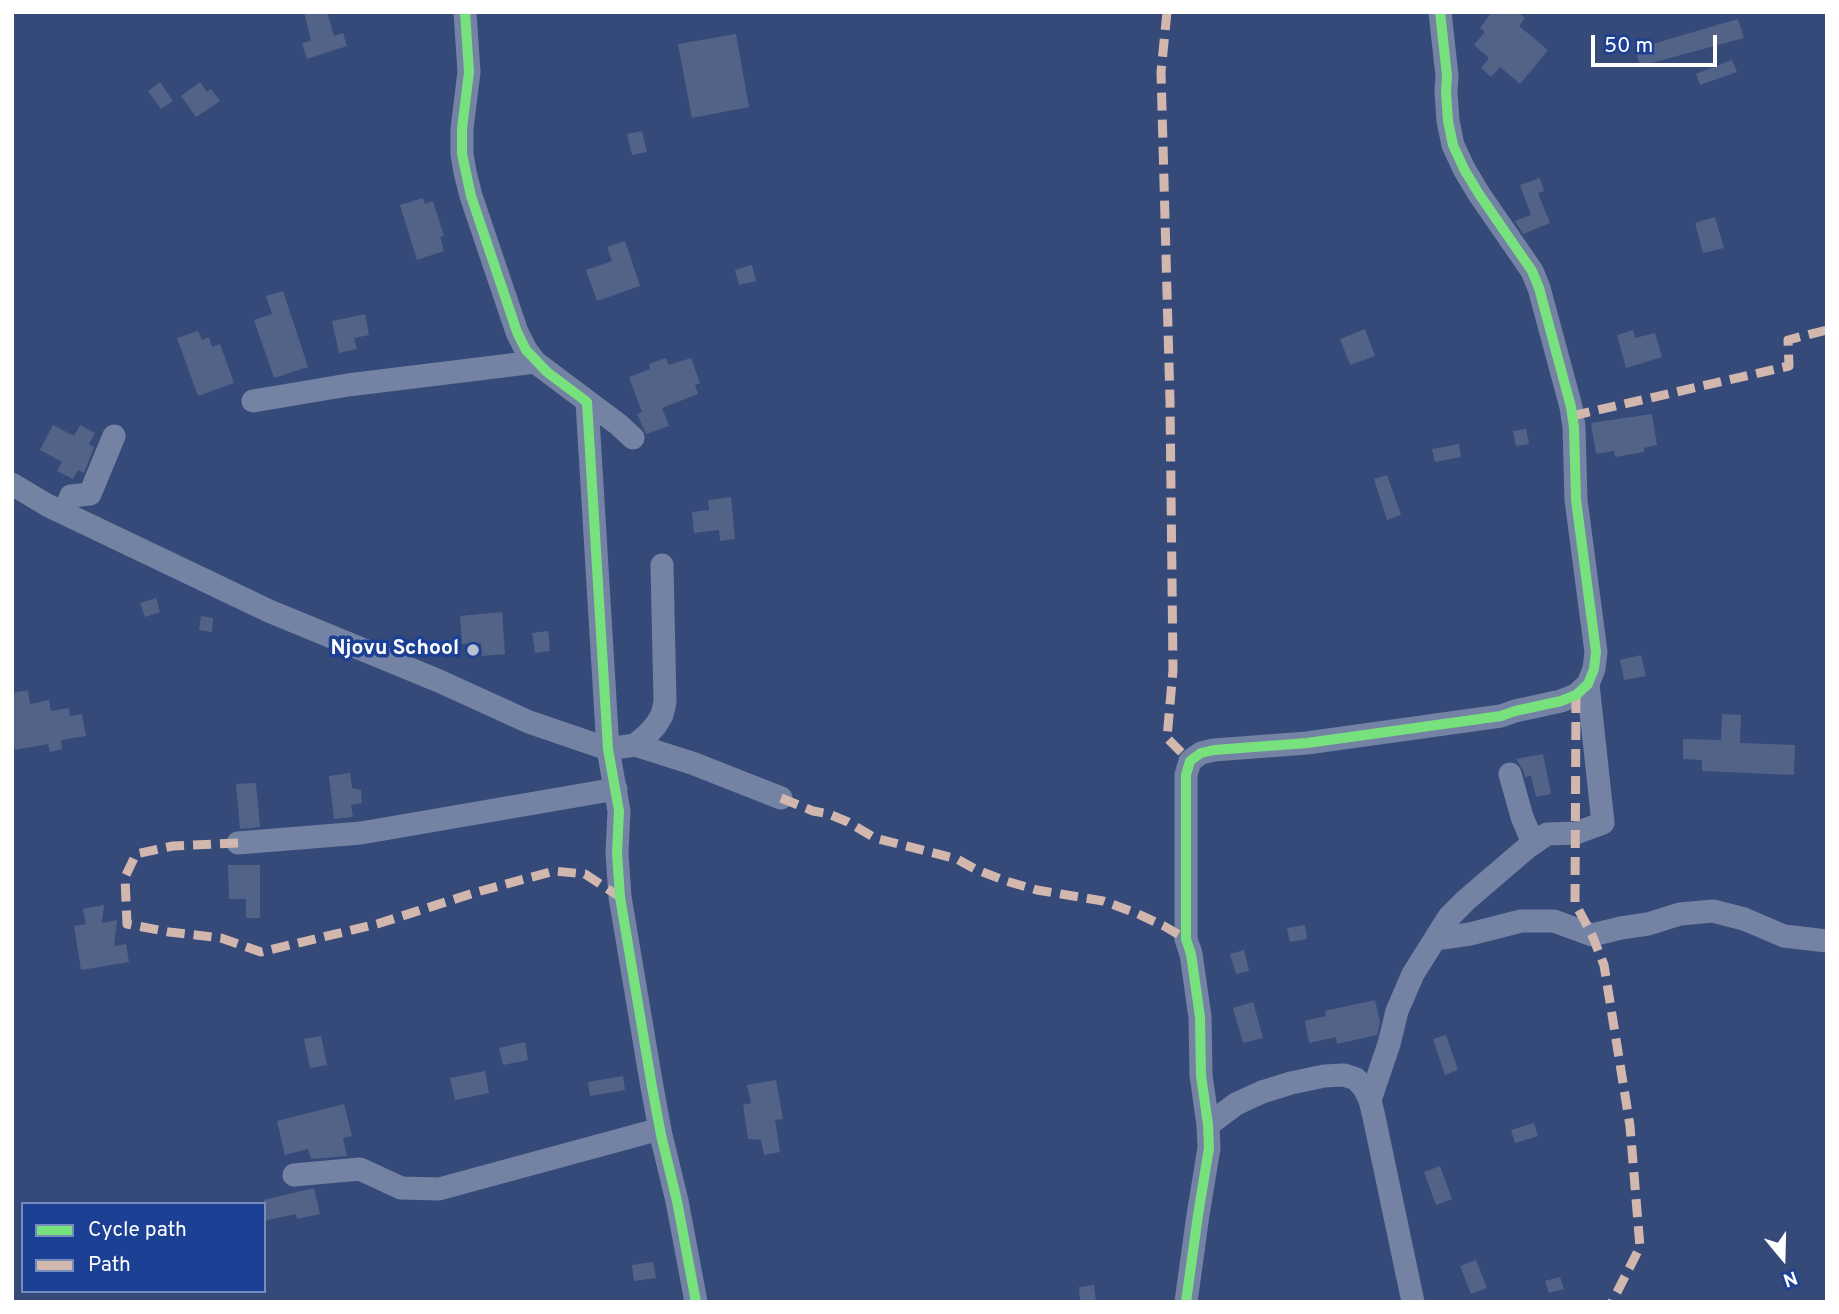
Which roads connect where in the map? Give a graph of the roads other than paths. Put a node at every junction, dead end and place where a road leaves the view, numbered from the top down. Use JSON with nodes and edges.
{"nodes":[{"id":1,"x":465,"y":12,"type":"edge"},
{"id":2,"x":1440,"y":12,"type":"edge"},
{"id":3,"x":536,"y":362,"type":"junction"},
{"id":4,"x":253,"y":401,"type":"dead end"},
{"id":5,"x":587,"y":401,"type":"junction"},
{"id":6,"x":114,"y":436,"type":"dead end"},
{"id":7,"x":633,"y":438,"type":"dead end"},
{"id":8,"x":12,"y":484,"type":"edge"},
{"id":9,"x":64,"y":513,"type":"junction"},
{"id":10,"x":662,"y":565,"type":"dead end"},
{"id":11,"x":1588,"y":684,"type":"junction"},
{"id":12,"x":635,"y":745,"type":"junction"},
{"id":13,"x":608,"y":749,"type":"junction"},
{"id":14,"x":1510,"y":774,"type":"dead end"},
{"id":15,"x":616,"y":789,"type":"junction"},
{"id":16,"x":781,"y":798,"type":"dead end"},
{"id":17,"x":238,"y":843,"type":"dead end"},
{"id":18,"x":1533,"y":843,"type":"junction"},
{"id":19,"x":1435,"y":939,"type":"junction"},
{"id":20,"x":1827,"y":941,"type":"edge"},
{"id":21,"x":1370,"y":1100,"type":"junction"},
{"id":22,"x":1209,"y":1125,"type":"junction"},
{"id":23,"x":660,"y":1129,"type":"junction"},
{"id":24,"x":294,"y":1175,"type":"dead end"},
{"id":25,"x":696,"y":1302,"type":"edge"},
{"id":26,"x":1186,"y":1302,"type":"edge"},
{"id":27,"x":1413,"y":1302,"type":"edge"}],
"edges":[{"from":1,"to":3,"type":"street"},
{"from":2,"to":11,"type":"street"},
{"from":3,"to":4,"type":"street"},
{"from":3,"to":5,"type":"street"},
{"from":5,"to":7,"type":"street"},
{"from":5,"to":13,"type":"street"},
{"from":6,"to":9,"type":"street"},
{"from":8,"to":9,"type":"street"},
{"from":9,"to":13,"type":"street"},
{"from":10,"to":12,"type":"street"},
{"from":11,"to":18,"type":"street"},
{"from":11,"to":22,"type":"street"},
{"from":12,"to":13,"type":"street"},
{"from":12,"to":16,"type":"street"},
{"from":13,"to":15,"type":"street"},
{"from":14,"to":18,"type":"street"},
{"from":15,"to":17,"type":"street"},
{"from":15,"to":23,"type":"street"},
{"from":18,"to":19,"type":"street"},
{"from":19,"to":20,"type":"street"},
{"from":19,"to":21,"type":"street"},
{"from":21,"to":22,"type":"street"},
{"from":21,"to":27,"type":"street"},
{"from":22,"to":26,"type":"street"},
{"from":23,"to":24,"type":"street"},
{"from":23,"to":25,"type":"street"}]}
